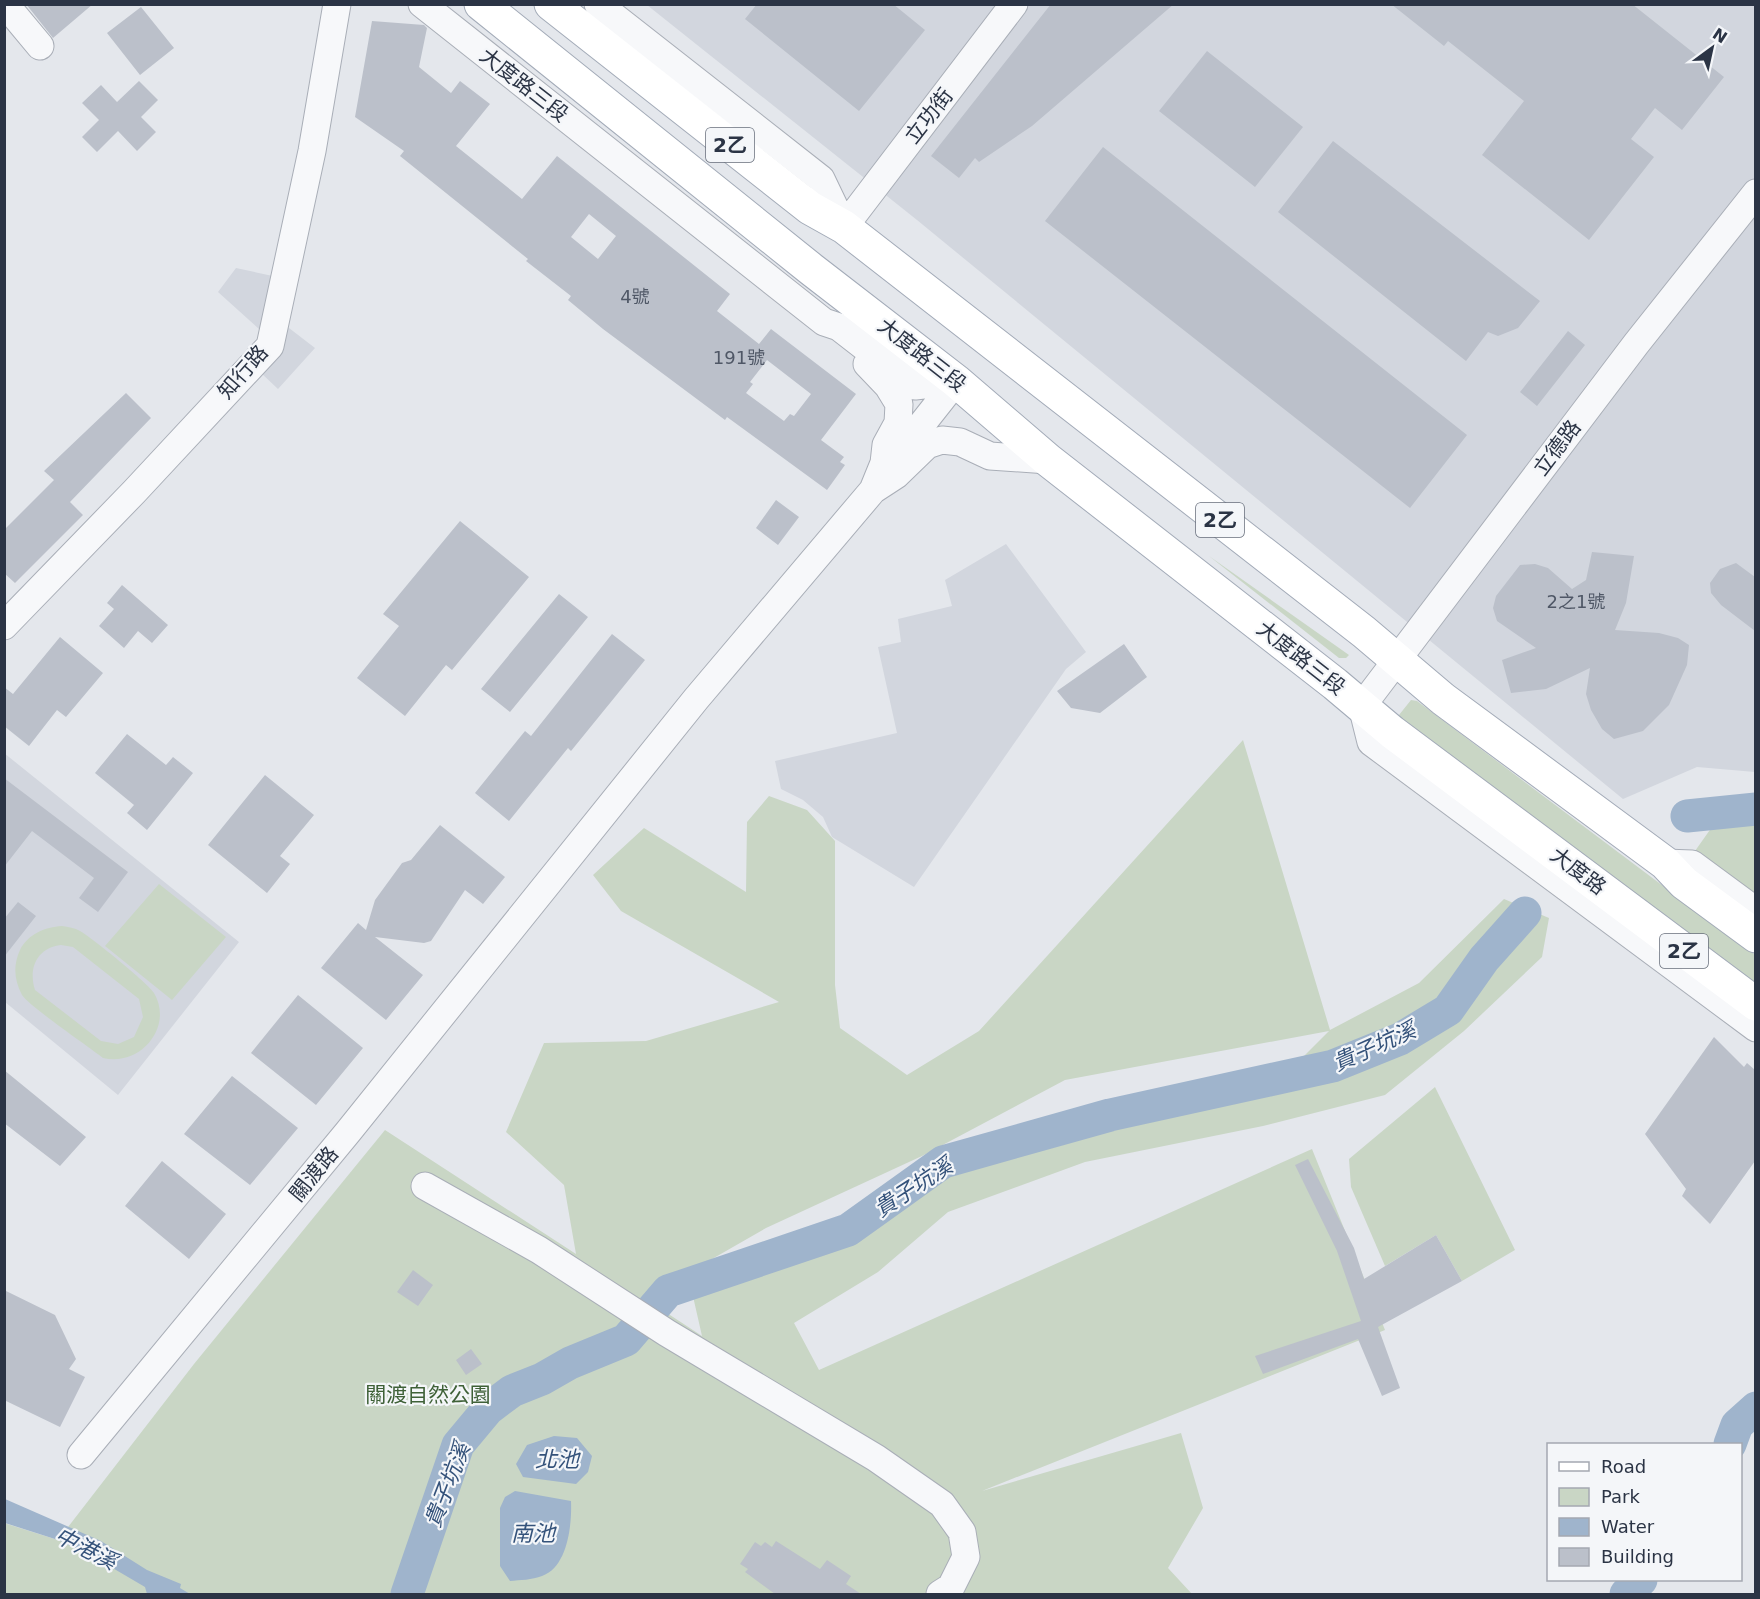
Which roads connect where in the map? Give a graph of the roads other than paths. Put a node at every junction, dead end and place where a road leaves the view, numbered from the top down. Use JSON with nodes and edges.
{"nodes":[{"id":1,"x":4,"y":4,"type":"edge"},
{"id":2,"x":337,"y":4,"type":"edge"},
{"id":3,"x":422,"y":4,"type":"edge"},
{"id":4,"x":481,"y":4,"type":"edge"},
{"id":5,"x":551,"y":4,"type":"edge"},
{"id":6,"x":598,"y":4,"type":"edge"},
{"id":7,"x":1014,"y":4,"type":"edge"},
{"id":8,"x":40,"y":46,"type":"dead end"},
{"id":9,"x":1755,"y":193,"type":"edge"},
{"id":10,"x":844,"y":227,"type":"junction"},
{"id":11,"x":824,"y":322,"type":"junction"},
{"id":12,"x":956,"y":381,"type":"junction"},
{"id":13,"x":1048,"y":460,"type":"junction"},
{"id":14,"x":884,"y":463,"type":"junction"},
{"id":15,"x":873,"y":490,"type":"junction"},
{"id":16,"x":4,"y":626,"type":"edge"},
{"id":17,"x":1397,"y":659,"type":"junction"},
{"id":18,"x":1362,"y":706,"type":"junction"},
{"id":19,"x":1534,"y":851,"type":"joint"},
{"id":20,"x":1665,"y":863,"type":"junction"},
{"id":21,"x":1602,"y":902,"type":"junction"},
{"id":22,"x":1755,"y":911,"type":"edge"},
{"id":23,"x":1755,"y":936,"type":"edge"},
{"id":24,"x":1755,"y":1004,"type":"edge"},
{"id":25,"x":1755,"y":1028,"type":"edge"},
{"id":26,"x":425,"y":1186,"type":"dead end"},
{"id":27,"x":81,"y":1455,"type":"dead end"},
{"id":28,"x":940,"y":1594,"type":"edge"}],
"edges":[{"from":1,"to":8,"type":"street"},
{"from":2,"to":16,"type":"street","name":"知行路"},
{"from":3,"to":11,"type":"street","name":"大度路三段"},
{"from":4,"to":12,"type":"main road","name":"大度路三段","number":"2乙"},
{"from":5,"to":10,"type":"main road","number":"2乙"},
{"from":6,"to":10,"type":"street"},
{"from":7,"to":10,"type":"street","name":"立功街"},
{"from":9,"to":17,"type":"street","name":"立德路"},
{"from":10,"to":17,"type":"main road","number":"2乙"},
{"from":11,"to":12,"type":"street"},
{"from":11,"to":14,"type":"street"},
{"from":12,"to":13,"type":"main road","name":"大度路三段","number":"2乙"},
{"from":12,"to":14,"type":"street"},
{"from":13,"to":15,"type":"street"},
{"from":13,"to":18,"type":"main road","name":"大度路三段","number":"2乙"},
{"from":14,"to":15,"type":"street"},
{"from":15,"to":27,"type":"street","name":"關渡路"},
{"from":17,"to":18,"type":"street","name":"立德路"},
{"from":17,"to":20,"type":"main road","number":"2乙"},
{"from":18,"to":19,"type":"main road","name":"大度路三段","number":"2乙"},
{"from":19,"to":21,"type":"main road","name":"大度路","number":"2乙"},
{"from":20,"to":22,"type":"street"},
{"from":20,"to":23,"type":"main road","number":"2乙"},
{"from":21,"to":24,"type":"main road","number":"2乙"},
{"from":21,"to":25,"type":"street"},
{"from":26,"to":28,"type":"street"}]}
